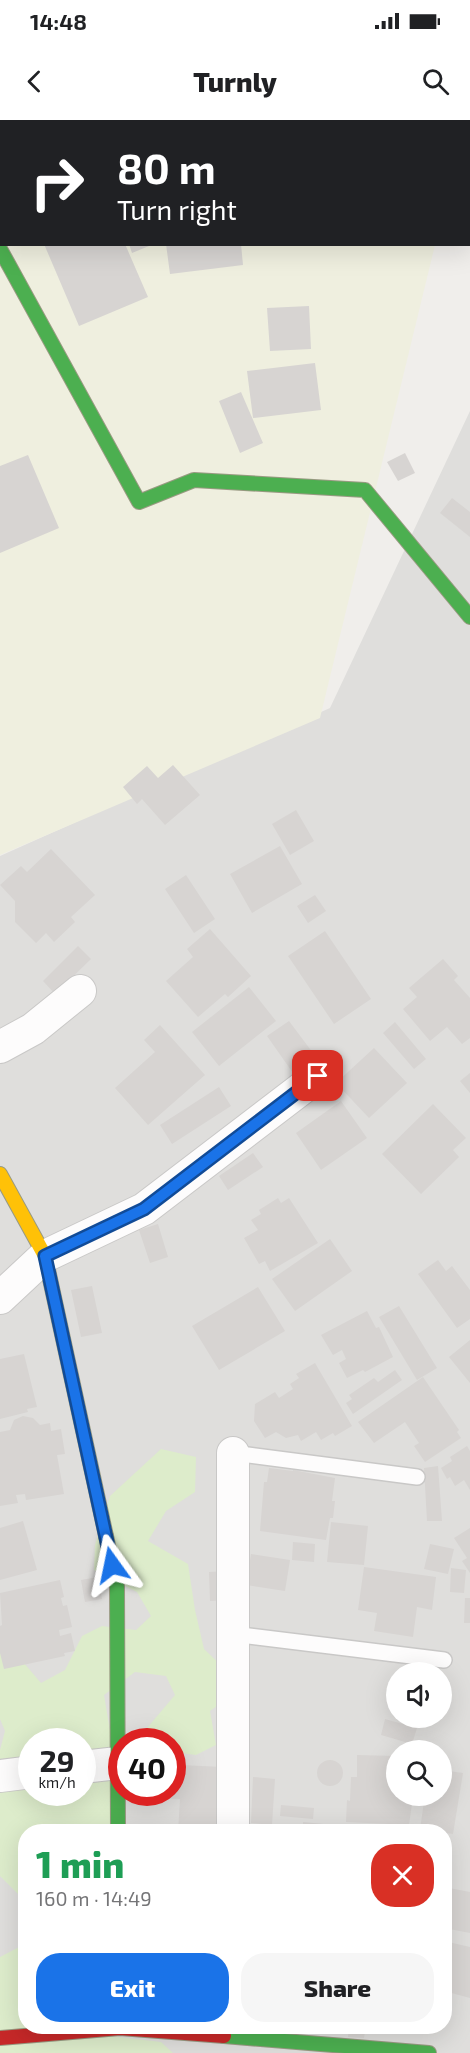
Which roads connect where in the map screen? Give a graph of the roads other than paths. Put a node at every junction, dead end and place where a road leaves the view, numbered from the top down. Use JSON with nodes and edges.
{"nodes":[{"id":1,"x":0,"y":249,"type":"edge"},
{"id":2,"x":470,"y":617,"type":"edge"},
{"id":3,"x":80,"y":991,"type":"dead end"},
{"id":4,"x":0,"y":1047,"type":"edge"},
{"id":5,"x":318,"y":1076,"type":"dead end"},
{"id":6,"x":0,"y":1174,"type":"edge"},
{"id":7,"x":45,"y":1256,"type":"junction"},
{"id":8,"x":0,"y":1298,"type":"edge"},
{"id":9,"x":233,"y":1453,"type":"joint"},
{"id":10,"x":417,"y":1477,"type":"dead end"},
{"id":11,"x":233,"y":1634,"type":"junction"},
{"id":12,"x":444,"y":1660,"type":"dead end"},
{"id":13,"x":118,"y":1728,"type":"edge"},
{"id":14,"x":18,"y":1774,"type":"edge"},
{"id":15,"x":0,"y":1776,"type":"edge"},
{"id":16,"x":118,"y":1806,"type":"edge"},
{"id":17,"x":118,"y":1824,"type":"edge"},
{"id":18,"x":233,"y":1824,"type":"edge"},
{"id":19,"x":44,"y":2034,"type":"edge"},
{"id":20,"x":252,"y":2034,"type":"edge"},
{"id":21,"x":0,"y":2038,"type":"edge"},
{"id":22,"x":429,"y":2053,"type":"edge"}],
"edges":[{"from":1,"to":2,"type":"street"},
{"from":3,"to":4,"type":"street"},
{"from":5,"to":7,"type":"street"},
{"from":6,"to":7,"type":"street"},
{"from":7,"to":8,"type":"street"},
{"from":7,"to":13,"type":"street"},
{"from":9,"to":10,"type":"lane"},
{"from":9,"to":11,"type":"street"},
{"from":11,"to":12,"type":"lane"},
{"from":11,"to":18,"type":"street"},
{"from":14,"to":15,"type":"street"},
{"from":16,"to":17,"type":"street"},
{"from":19,"to":21,"type":"street"},
{"from":20,"to":22,"type":"street"}]}
